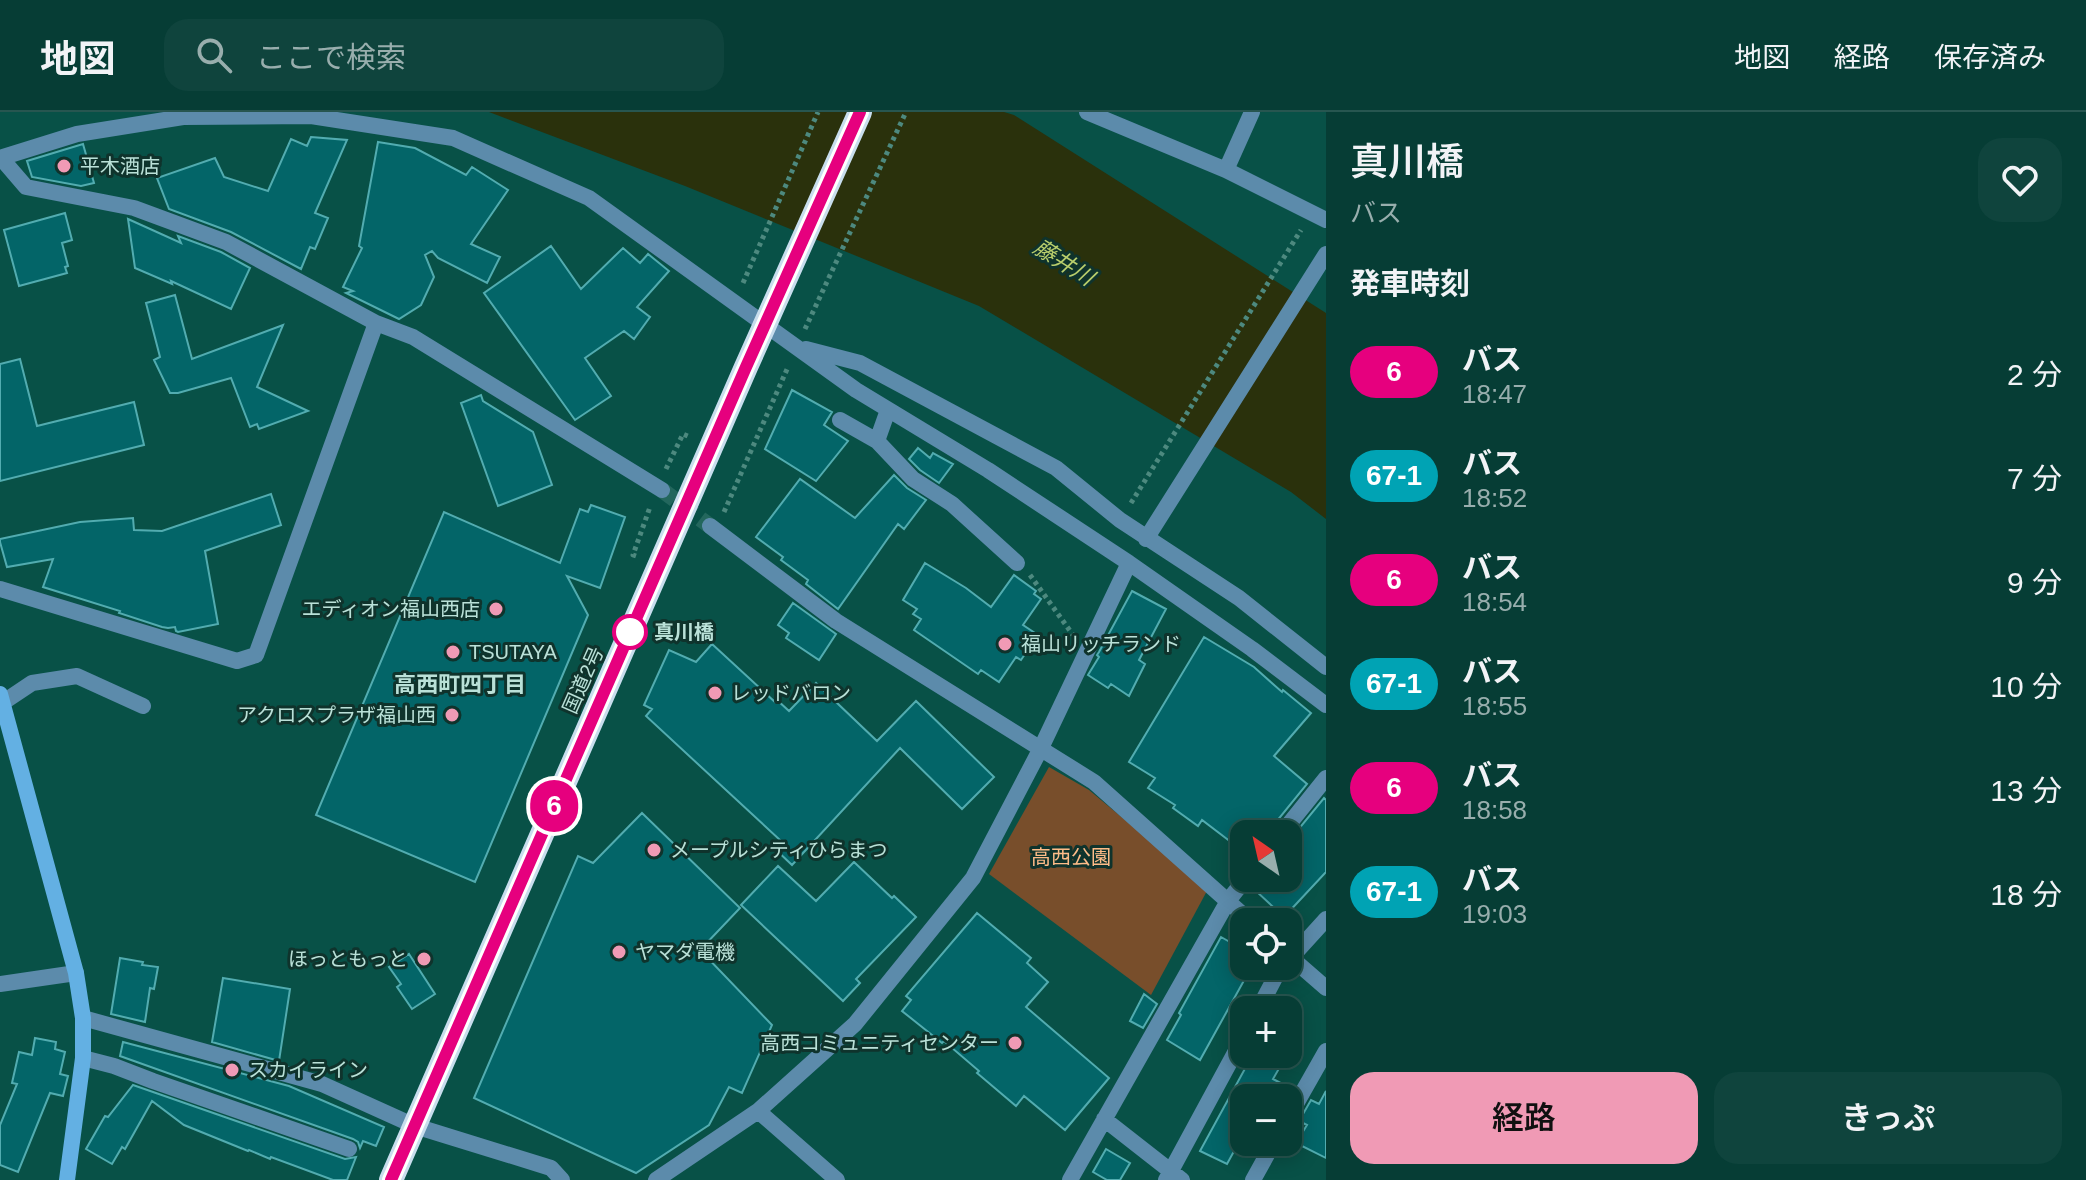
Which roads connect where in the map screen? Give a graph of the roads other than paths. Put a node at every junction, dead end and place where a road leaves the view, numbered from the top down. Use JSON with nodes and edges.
{"nodes":[{"id":1,"x":860,"y":112,"type":"edge"},
{"id":2,"x":1087,"y":112,"type":"edge"},
{"id":3,"x":1252,"y":112,"type":"edge"},
{"id":4,"x":1,"y":158,"type":"edge"},
{"id":5,"x":1226,"y":170,"type":"junction"},
{"id":6,"x":1319,"y":216,"type":"edge"},
{"id":7,"x":1326,"y":254,"type":"edge"},
{"id":8,"x":376,"y":323,"type":"junction"},
{"id":9,"x":764,"y":325,"type":"junction"},
{"id":10,"x":797,"y":347,"type":"junction"},
{"id":11,"x":888,"y":410,"type":"junction"},
{"id":12,"x":840,"y":420,"type":"dead end"},
{"id":13,"x":877,"y":441,"type":"junction"},
{"id":14,"x":662,"y":490,"type":"tunnel mouth"},
{"id":15,"x":713,"y":528,"type":"tunnel mouth"},
{"id":16,"x":1146,"y":539,"type":"junction"},
{"id":17,"x":1017,"y":563,"type":"road end"},
{"id":18,"x":1129,"y":563,"type":"junction"},
{"id":19,"x":0,"y":589,"type":"edge"},
{"id":20,"x":1326,"y":667,"type":"edge"},
{"id":21,"x":1,"y":699,"type":"edge"},
{"id":22,"x":1326,"y":705,"type":"edge"},
{"id":23,"x":143,"y":706,"type":"dead end"},
{"id":24,"x":1041,"y":748,"type":"junction"},
{"id":25,"x":1326,"y":778,"type":"edge"},
{"id":26,"x":1292,"y":820,"type":"edge"},
{"id":27,"x":1235,"y":892,"type":"edge"},
{"id":28,"x":1228,"y":901,"type":"junction"},
{"id":29,"x":1236,"y":908,"type":"edge"},
{"id":30,"x":1326,"y":919,"type":"edge"},
{"id":31,"x":1302,"y":945,"type":"edge"},
{"id":32,"x":1302,"y":970,"type":"edge"},
{"id":33,"x":76,"y":973,"type":"junction"},
{"id":34,"x":0,"y":984,"type":"edge"},
{"id":35,"x":1326,"y":988,"type":"edge"},
{"id":36,"x":83,"y":1018,"type":"junction"},
{"id":37,"x":1326,"y":1051,"type":"edge"},
{"id":38,"x":83,"y":1058,"type":"junction"},
{"id":39,"x":1230,"y":1064,"type":"edge"},
{"id":40,"x":1302,"y":1093,"type":"edge"},
{"id":41,"x":758,"y":1111,"type":"junction"},
{"id":42,"x":1104,"y":1119,"type":"junction"},
{"id":43,"x":415,"y":1126,"type":"junction"},
{"id":44,"x":349,"y":1149,"type":"dead end"},
{"id":45,"x":1266,"y":1156,"type":"edge"},
{"id":46,"x":1173,"y":1177,"type":"edge"},
{"id":47,"x":67,"y":1180,"type":"edge"},
{"id":48,"x":391,"y":1180,"type":"edge"},
{"id":49,"x":562,"y":1180,"type":"edge"},
{"id":50,"x":656,"y":1180,"type":"edge"},
{"id":51,"x":837,"y":1180,"type":"edge"},
{"id":52,"x":1070,"y":1180,"type":"edge"},
{"id":53,"x":1253,"y":1180,"type":"edge"}],
"edges":[{"from":1,"to":9,"type":"highway","name":"国道2号"},
{"from":2,"to":5,"type":"street"},
{"from":3,"to":5,"type":"street"},
{"from":4,"to":8,"type":"street"},
{"from":4,"to":9,"type":"street"},
{"from":5,"to":6,"type":"street"},
{"from":7,"to":16,"type":"street"},
{"from":8,"to":14,"type":"street"},
{"from":8,"to":19,"type":"street"},
{"from":9,"to":10,"type":"street"},
{"from":9,"to":43,"type":"highway","name":"国道2号"},
{"from":10,"to":11,"type":"street"},
{"from":10,"to":16,"type":"street"},
{"from":11,"to":13,"type":"street"},
{"from":11,"to":18,"type":"street"},
{"from":12,"to":13,"type":"street"},
{"from":13,"to":17,"type":"street"},
{"from":15,"to":24,"type":"street"},
{"from":16,"to":20,"type":"street"},
{"from":18,"to":22,"type":"street"},
{"from":18,"to":24,"type":"street"},
{"from":21,"to":23,"type":"street"},
{"from":21,"to":33,"type":"street"},
{"from":24,"to":28,"type":"street"},
{"from":24,"to":41,"type":"street"},
{"from":25,"to":26,"type":"street"},
{"from":27,"to":28,"type":"street"},
{"from":28,"to":29,"type":"street"},
{"from":28,"to":42,"type":"street"},
{"from":30,"to":31,"type":"street"},
{"from":32,"to":35,"type":"street"},
{"from":33,"to":34,"type":"street"},
{"from":33,"to":36,"type":"street"},
{"from":36,"to":38,"type":"street"},
{"from":36,"to":43,"type":"street"},
{"from":37,"to":40,"type":"street"},
{"from":38,"to":44,"type":"street"},
{"from":38,"to":47,"type":"street"},
{"from":39,"to":46,"type":"street"},
{"from":41,"to":50,"type":"street"},
{"from":41,"to":51,"type":"street"},
{"from":42,"to":46,"type":"street"},
{"from":42,"to":52,"type":"street"},
{"from":43,"to":48,"type":"highway","name":"国道2号"},
{"from":43,"to":49,"type":"street"},
{"from":45,"to":53,"type":"street"}]}
